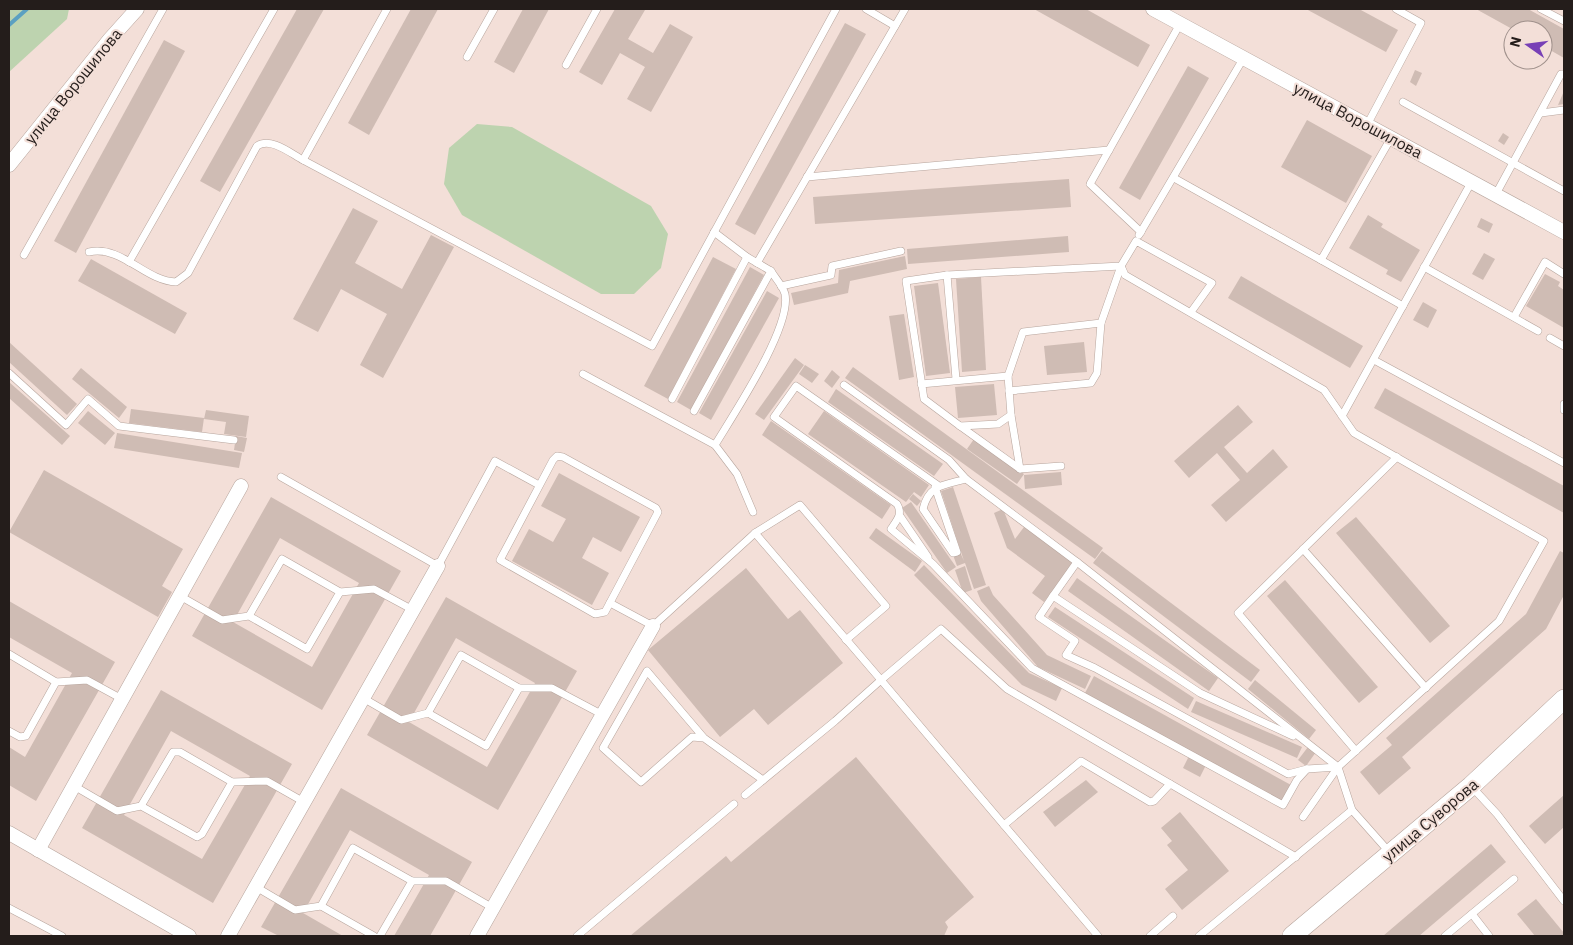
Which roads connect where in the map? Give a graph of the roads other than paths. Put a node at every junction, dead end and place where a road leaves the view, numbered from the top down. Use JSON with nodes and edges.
{"nodes":[{"id":1,"x":138,"y":9,"type":"edge"},
{"id":2,"x":163,"y":9,"type":"edge"},
{"id":3,"x":274,"y":9,"type":"edge"},
{"id":4,"x":387,"y":9,"type":"edge"},
{"id":5,"x":494,"y":9,"type":"edge"},
{"id":6,"x":597,"y":9,"type":"edge"},
{"id":7,"x":836,"y":9,"type":"edge"},
{"id":8,"x":866,"y":9,"type":"edge"},
{"id":9,"x":905,"y":9,"type":"edge"},
{"id":10,"x":1155,"y":9,"type":"edge"},
{"id":11,"x":1396,"y":9,"type":"edge"},
{"id":12,"x":1541,"y":9,"type":"edge"},
{"id":13,"x":1564,"y":21,"type":"edge"},
{"id":14,"x":1180,"y":24,"type":"junction"},
{"id":15,"x":895,"y":26,"type":"junction"},
{"id":16,"x":467,"y":57,"type":"dead end"},
{"id":17,"x":1243,"y":59,"type":"junction"},
{"id":18,"x":566,"y":65,"type":"dead end"},
{"id":19,"x":1564,"y":74,"type":"edge"},
{"id":20,"x":1403,"y":102,"type":"dead end"},
{"id":21,"x":1564,"y":110,"type":"edge"},
{"id":22,"x":1541,"y":113,"type":"junction"},
{"id":23,"x":1366,"y":125,"type":"junction"},
{"id":24,"x":1391,"y":138,"type":"junction"},
{"id":25,"x":1109,"y":150,"type":"junction"},
{"id":26,"x":303,"y":160,"type":"junction"},
{"id":27,"x":1513,"y":164,"type":"junction"},
{"id":28,"x":9,"y":165,"type":"edge"},
{"id":29,"x":807,"y":177,"type":"junction"},
{"id":30,"x":1174,"y":178,"type":"junction"},
{"id":31,"x":1472,"y":180,"type":"junction"},
{"id":32,"x":1564,"y":191,"type":"edge"},
{"id":33,"x":1496,"y":194,"type":"junction"},
{"id":34,"x":714,"y":232,"type":"junction"},
{"id":35,"x":1141,"y":232,"type":"junction"},
{"id":36,"x":1564,"y":232,"type":"edge"},
{"id":37,"x":1136,"y":240,"type":"junction"},
{"id":38,"x":901,"y":251,"type":"dead end"},
{"id":39,"x":89,"y":252,"type":"dead end"},
{"id":40,"x":24,"y":255,"type":"dead end"},
{"id":41,"x":747,"y":257,"type":"junction"},
{"id":42,"x":1321,"y":260,"type":"junction"},
{"id":43,"x":129,"y":262,"type":"junction"},
{"id":44,"x":757,"y":263,"type":"junction"},
{"id":45,"x":1121,"y":266,"type":"junction"},
{"id":46,"x":1424,"y":267,"type":"junction"},
{"id":47,"x":771,"y":271,"type":"junction"},
{"id":48,"x":1564,"y":274,"type":"edge"},
{"id":49,"x":947,"y":275,"type":"junction"},
{"id":50,"x":781,"y":286,"type":"junction"},
{"id":51,"x":1403,"y":306,"type":"junction"},
{"id":52,"x":1191,"y":312,"type":"junction"},
{"id":53,"x":1514,"y":318,"type":"junction"},
{"id":54,"x":1101,"y":323,"type":"junction"},
{"id":55,"x":1538,"y":331,"type":"dead end"},
{"id":56,"x":1550,"y":338,"type":"dead end"},
{"id":57,"x":1564,"y":346,"type":"edge"},
{"id":58,"x":1374,"y":360,"type":"junction"},
{"id":59,"x":9,"y":372,"type":"edge"},
{"id":60,"x":583,"y":374,"type":"dead end"},
{"id":61,"x":1008,"y":376,"type":"junction"},
{"id":62,"x":956,"y":379,"type":"junction"},
{"id":63,"x":921,"y":384,"type":"junction"},
{"id":64,"x":844,"y":385,"type":"dead end"},
{"id":65,"x":1009,"y":391,"type":"junction"},
{"id":66,"x":672,"y":399,"type":"dead end"},
{"id":67,"x":1564,"y":404,"type":"edge"},
{"id":68,"x":1564,"y":410,"type":"edge"},
{"id":69,"x":694,"y":411,"type":"dead end"},
{"id":70,"x":1011,"y":416,"type":"junction"},
{"id":71,"x":1342,"y":416,"type":"junction"},
{"id":72,"x":960,"y":426,"type":"junction"},
{"id":73,"x":234,"y":440,"type":"dead end"},
{"id":74,"x":715,"y":445,"type":"junction"},
{"id":75,"x":1397,"y":457,"type":"junction"},
{"id":76,"x":1564,"y":463,"type":"edge"},
{"id":77,"x":1061,"y":466,"type":"dead end"},
{"id":78,"x":1020,"y":470,"type":"junction"},
{"id":79,"x":281,"y":477,"type":"dead end"},
{"id":80,"x":966,"y":479,"type":"junction"},
{"id":81,"x":540,"y":485,"type":"junction"},
{"id":82,"x":241,"y":486,"type":"dead end"},
{"id":83,"x":937,"y":487,"type":"junction"},
{"id":84,"x":753,"y":512,"type":"dead end"},
{"id":85,"x":900,"y":516,"type":"junction"},
{"id":86,"x":755,"y":533,"type":"junction"},
{"id":87,"x":1303,"y":549,"type":"junction"},
{"id":88,"x":1077,"y":562,"type":"junction"},
{"id":89,"x":933,"y":564,"type":"junction"},
{"id":90,"x":438,"y":566,"type":"junction"},
{"id":91,"x":340,"y":592,"type":"junction"},
{"id":92,"x":180,"y":596,"type":"junction"},
{"id":93,"x":1052,"y":596,"type":"junction"},
{"id":94,"x":610,"y":603,"type":"junction"},
{"id":95,"x":413,"y":610,"type":"junction"},
{"id":96,"x":249,"y":616,"type":"junction"},
{"id":97,"x":653,"y":626,"type":"junction"},
{"id":98,"x":846,"y":640,"type":"junction"},
{"id":99,"x":9,"y":654,"type":"edge"},
{"id":100,"x":881,"y":680,"type":"junction"},
{"id":101,"x":56,"y":682,"type":"junction"},
{"id":102,"x":519,"y":688,"type":"junction"},
{"id":103,"x":1426,"y":688,"type":"junction"},
{"id":104,"x":363,"y":698,"type":"junction"},
{"id":105,"x":122,"y":699,"type":"junction"},
{"id":106,"x":1564,"y":699,"type":"edge"},
{"id":107,"x":428,"y":713,"type":"junction"},
{"id":108,"x":602,"y":715,"type":"junction"},
{"id":109,"x":9,"y":731,"type":"edge"},
{"id":110,"x":704,"y":738,"type":"junction"},
{"id":111,"x":1305,"y":741,"type":"junction"},
{"id":112,"x":1356,"y":751,"type":"junction"},
{"id":113,"x":1338,"y":767,"type":"junction"},
{"id":114,"x":1306,"y":769,"type":"junction"},
{"id":115,"x":762,"y":780,"type":"junction"},
{"id":116,"x":232,"y":782,"type":"junction"},
{"id":117,"x":1170,"y":784,"type":"junction"},
{"id":118,"x":74,"y":786,"type":"junction"},
{"id":119,"x":1472,"y":786,"type":"junction"},
{"id":120,"x":745,"y":795,"type":"dead end"},
{"id":121,"x":304,"y":802,"type":"junction"},
{"id":122,"x":734,"y":804,"type":"dead end"},
{"id":123,"x":141,"y":806,"type":"junction"},
{"id":124,"x":1352,"y":810,"type":"junction"},
{"id":125,"x":1303,"y":817,"type":"dead end"},
{"id":126,"x":1004,"y":825,"type":"junction"},
{"id":127,"x":9,"y":833,"type":"edge"},
{"id":128,"x":38,"y":850,"type":"junction"},
{"id":129,"x":1391,"y":854,"type":"junction"},
{"id":130,"x":1296,"y":857,"type":"junction"},
{"id":131,"x":1514,"y":879,"type":"dead end"},
{"id":132,"x":412,"y":881,"type":"junction"},
{"id":133,"x":256,"y":888,"type":"junction"},
{"id":134,"x":1564,"y":901,"type":"edge"},
{"id":135,"x":321,"y":906,"type":"junction"},
{"id":136,"x":9,"y":908,"type":"edge"},
{"id":137,"x":493,"y":908,"type":"junction"},
{"id":138,"x":1472,"y":914,"type":"junction"},
{"id":139,"x":1173,"y":916,"type":"dead end"},
{"id":140,"x":62,"y":936,"type":"edge"},
{"id":141,"x":189,"y":936,"type":"edge"},
{"id":142,"x":228,"y":936,"type":"edge"},
{"id":143,"x":374,"y":936,"type":"edge"},
{"id":144,"x":380,"y":936,"type":"edge"},
{"id":145,"x":478,"y":936,"type":"edge"},
{"id":146,"x":577,"y":936,"type":"edge"},
{"id":147,"x":1098,"y":936,"type":"edge"},
{"id":148,"x":1150,"y":936,"type":"edge"},
{"id":149,"x":1199,"y":936,"type":"edge"},
{"id":150,"x":1292,"y":936,"type":"edge"},
{"id":151,"x":1445,"y":936,"type":"edge"},
{"id":152,"x":1489,"y":936,"type":"edge"}],
"edges":[{"from":1,"to":28,"type":"street","name":"улица Ворошилова"},
{"from":2,"to":40,"type":"lane"},
{"from":3,"to":43,"type":"lane"},
{"from":4,"to":26,"type":"lane"},
{"from":5,"to":16,"type":"lane"},
{"from":6,"to":18,"type":"lane"},
{"from":7,"to":34,"type":"lane"},
{"from":8,"to":15,"type":"lane"},
{"from":9,"to":15,"type":"lane"},
{"from":10,"to":14,"type":"street","name":"улица Ворошилова"},
{"from":11,"to":23,"type":"lane"},
{"from":12,"to":13,"type":"lane"},
{"from":14,"to":17,"type":"street","name":"улица Ворошилова"},
{"from":14,"to":25,"type":"lane"},
{"from":15,"to":29,"type":"lane"},
{"from":17,"to":23,"type":"street","name":"улица Ворошилова"},
{"from":17,"to":30,"type":"lane"},
{"from":19,"to":22,"type":"lane"},
{"from":20,"to":27,"type":"lane"},
{"from":21,"to":22,"type":"lane"},
{"from":22,"to":27,"type":"lane"},
{"from":23,"to":24,"type":"street","name":"улица Ворошилова"},
{"from":24,"to":31,"type":"street","name":"улица Ворошилова"},
{"from":24,"to":42,"type":"lane"},
{"from":25,"to":29,"type":"lane"},
{"from":25,"to":35,"type":"lane"},
{"from":26,"to":34,"type":"lane"},
{"from":26,"to":43,"type":"lane"},
{"from":27,"to":32,"type":"lane"},
{"from":27,"to":33,"type":"lane"},
{"from":29,"to":44,"type":"lane"},
{"from":30,"to":35,"type":"lane"},
{"from":30,"to":42,"type":"lane"},
{"from":31,"to":33,"type":"street","name":"улица Ворошилова"},
{"from":31,"to":46,"type":"lane"},
{"from":33,"to":36,"type":"street","name":"улица Ворошилова"},
{"from":34,"to":41,"type":"lane"},
{"from":35,"to":37,"type":"lane"},
{"from":37,"to":45,"type":"lane"},
{"from":37,"to":52,"type":"lane"},
{"from":38,"to":50,"type":"lane"},
{"from":39,"to":43,"type":"lane"},
{"from":41,"to":44,"type":"lane"},
{"from":41,"to":66,"type":"lane"},
{"from":42,"to":51,"type":"lane"},
{"from":44,"to":47,"type":"lane"},
{"from":45,"to":49,"type":"lane"},
{"from":45,"to":52,"type":"lane"},
{"from":45,"to":54,"type":"lane"},
{"from":46,"to":51,"type":"lane"},
{"from":46,"to":53,"type":"lane"},
{"from":47,"to":50,"type":"lane"},
{"from":47,"to":69,"type":"lane"},
{"from":48,"to":53,"type":"lane"},
{"from":49,"to":62,"type":"lane"},
{"from":49,"to":63,"type":"lane"},
{"from":50,"to":74,"type":"lane"},
{"from":51,"to":58,"type":"lane"},
{"from":52,"to":71,"type":"lane"},
{"from":53,"to":55,"type":"lane"},
{"from":54,"to":61,"type":"lane"},
{"from":54,"to":65,"type":"lane"},
{"from":56,"to":57,"type":"lane"},
{"from":58,"to":71,"type":"lane"},
{"from":58,"to":76,"type":"lane"},
{"from":59,"to":73,"type":"lane"},
{"from":60,"to":74,"type":"lane"},
{"from":61,"to":62,"type":"lane"},
{"from":61,"to":65,"type":"lane"},
{"from":62,"to":63,"type":"lane"},
{"from":63,"to":72,"type":"lane"},
{"from":64,"to":80,"type":"lane"},
{"from":65,"to":70,"type":"lane"},
{"from":67,"to":68,"type":"lane"},
{"from":70,"to":72,"type":"lane"},
{"from":70,"to":78,"type":"lane"},
{"from":71,"to":75,"type":"lane"},
{"from":72,"to":78,"type":"lane"},
{"from":74,"to":84,"type":"lane"},
{"from":75,"to":87,"type":"lane"},
{"from":75,"to":103,"type":"lane"},
{"from":77,"to":78,"type":"lane"},
{"from":79,"to":90,"type":"lane"},
{"from":80,"to":83,"type":"lane"},
{"from":80,"to":88,"type":"lane"},
{"from":81,"to":90,"type":"lane"},
{"from":81,"to":94,"type":"lane"},
{"from":81,"to":94,"type":"lane"},
{"from":82,"to":92,"type":"street"},
{"from":83,"to":83,"type":"lane"},
{"from":83,"to":85,"type":"lane"},
{"from":85,"to":89,"type":"lane"},
{"from":85,"to":89,"type":"lane"},
{"from":86,"to":97,"type":"lane"},
{"from":86,"to":98,"type":"lane"},
{"from":86,"to":98,"type":"lane"},
{"from":87,"to":103,"type":"lane"},
{"from":87,"to":112,"type":"lane"},
{"from":88,"to":93,"type":"lane"},
{"from":88,"to":111,"type":"lane"},
{"from":89,"to":114,"type":"lane"},
{"from":90,"to":95,"type":"street"},
{"from":91,"to":95,"type":"lane"},
{"from":91,"to":96,"type":"lane"},
{"from":91,"to":96,"type":"lane"},
{"from":92,"to":96,"type":"lane"},
{"from":92,"to":105,"type":"street"},
{"from":93,"to":111,"type":"lane"},
{"from":93,"to":114,"type":"lane"},
{"from":94,"to":97,"type":"lane"},
{"from":95,"to":104,"type":"street"},
{"from":97,"to":108,"type":"street"},
{"from":98,"to":100,"type":"lane"},
{"from":99,"to":101,"type":"lane"},
{"from":100,"to":115,"type":"lane"},
{"from":100,"to":117,"type":"lane"},
{"from":100,"to":126,"type":"lane"},
{"from":101,"to":105,"type":"lane"},
{"from":101,"to":109,"type":"lane"},
{"from":102,"to":107,"type":"lane"},
{"from":102,"to":107,"type":"lane"},
{"from":102,"to":108,"type":"lane"},
{"from":103,"to":112,"type":"lane"},
{"from":104,"to":107,"type":"lane"},
{"from":104,"to":121,"type":"street"},
{"from":105,"to":118,"type":"street"},
{"from":106,"to":119,"type":"main road","name":"улица Суворова"},
{"from":108,"to":137,"type":"street"},
{"from":110,"to":110,"type":"lane"},
{"from":110,"to":115,"type":"lane"},
{"from":111,"to":113,"type":"lane"},
{"from":112,"to":113,"type":"lane"},
{"from":113,"to":114,"type":"lane"},
{"from":113,"to":124,"type":"lane"},
{"from":113,"to":125,"type":"lane"},
{"from":115,"to":120,"type":"lane"},
{"from":116,"to":121,"type":"lane"},
{"from":116,"to":123,"type":"lane"},
{"from":116,"to":123,"type":"lane"},
{"from":117,"to":126,"type":"lane"},
{"from":117,"to":130,"type":"lane"},
{"from":118,"to":123,"type":"lane"},
{"from":118,"to":128,"type":"street"},
{"from":119,"to":129,"type":"main road","name":"улица Суворова"},
{"from":119,"to":134,"type":"lane"},
{"from":121,"to":133,"type":"street"},
{"from":122,"to":146,"type":"lane"},
{"from":124,"to":129,"type":"lane"},
{"from":124,"to":130,"type":"lane"},
{"from":126,"to":147,"type":"lane"},
{"from":127,"to":128,"type":"street"},
{"from":128,"to":141,"type":"street"},
{"from":129,"to":150,"type":"main road","name":"улица Суворова"},
{"from":130,"to":149,"type":"lane"},
{"from":131,"to":138,"type":"lane"},
{"from":132,"to":135,"type":"lane"},
{"from":132,"to":137,"type":"lane"},
{"from":132,"to":144,"type":"lane"},
{"from":133,"to":135,"type":"lane"},
{"from":133,"to":142,"type":"street"},
{"from":135,"to":143,"type":"lane"},
{"from":136,"to":140,"type":"lane"},
{"from":137,"to":145,"type":"street"},
{"from":138,"to":151,"type":"lane"},
{"from":138,"to":152,"type":"lane"},
{"from":139,"to":148,"type":"lane"}]}
